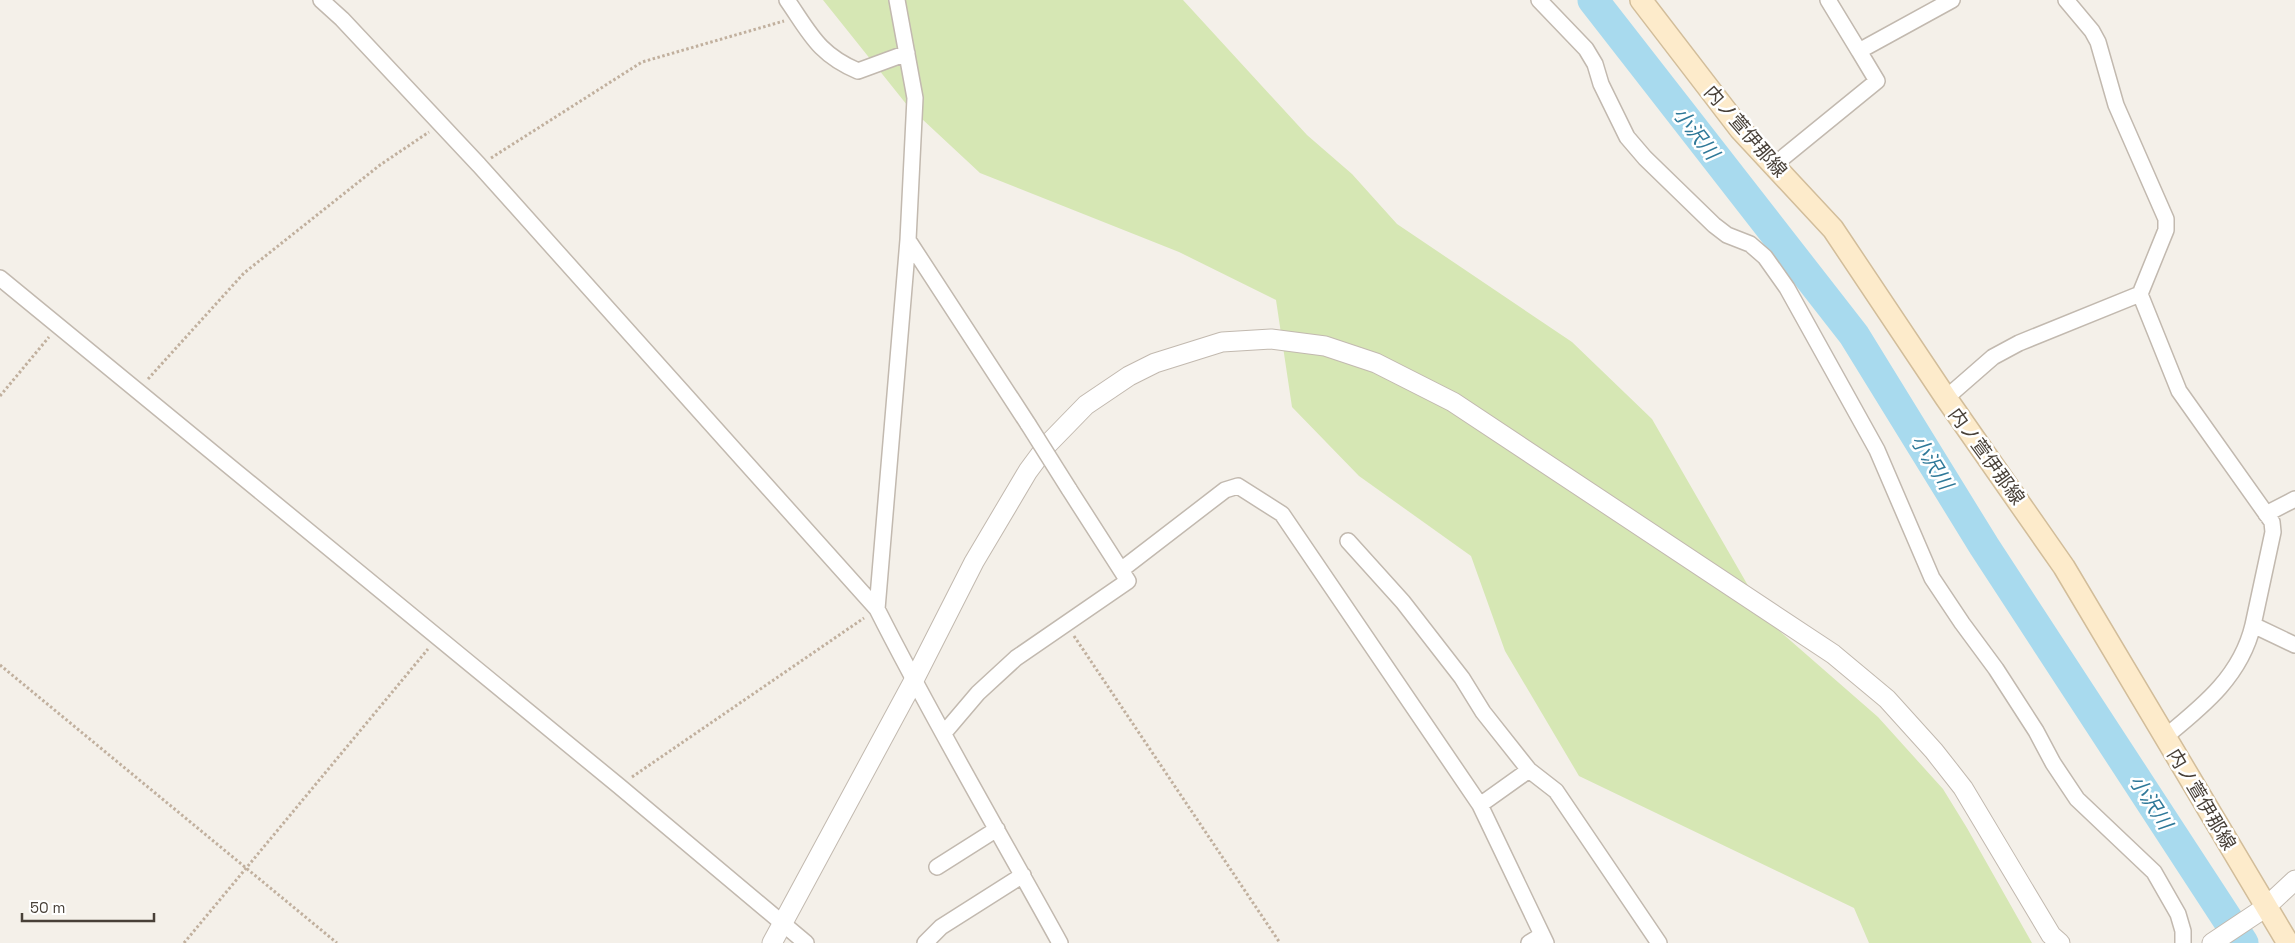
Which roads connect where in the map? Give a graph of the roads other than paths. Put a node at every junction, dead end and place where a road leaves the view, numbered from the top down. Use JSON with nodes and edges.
{"nodes":[{"id":1,"x":321,"y":0,"type":"edge"},
{"id":2,"x":787,"y":0,"type":"edge"},
{"id":3,"x":897,"y":0,"type":"edge"},
{"id":4,"x":1539,"y":0,"type":"edge"},
{"id":5,"x":1641,"y":0,"type":"edge"},
{"id":6,"x":1828,"y":0,"type":"edge"},
{"id":7,"x":1952,"y":0,"type":"edge"},
{"id":8,"x":2066,"y":0,"type":"edge"},
{"id":9,"x":1859,"y":51,"type":"junction"},
{"id":10,"x":907,"y":53,"type":"junction"},
{"id":11,"x":1774,"y":165,"type":"junction"},
{"id":12,"x":908,"y":240,"type":"junction"},
{"id":13,"x":0,"y":278,"type":"edge"},
{"id":14,"x":2140,"y":294,"type":"junction"},
{"id":15,"x":1946,"y":398,"type":"junction"},
{"id":16,"x":2295,"y":499,"type":"edge"},
{"id":17,"x":2266,"y":514,"type":"junction"},
{"id":18,"x":1348,"y":541,"type":"dead end"},
{"id":19,"x":1121,"y":570,"type":"junction"},
{"id":20,"x":877,"y":609,"type":"junction"},
{"id":21,"x":2253,"y":625,"type":"junction"},
{"id":22,"x":2295,"y":645,"type":"edge"},
{"id":23,"x":913,"y":682,"type":"junction"},
{"id":24,"x":944,"y":733,"type":"junction"},
{"id":25,"x":2165,"y":737,"type":"junction"},
{"id":26,"x":1529,"y":770,"type":"junction"},
{"id":27,"x":1480,"y":805,"type":"junction"},
{"id":28,"x":997,"y":829,"type":"junction"},
{"id":29,"x":937,"y":867,"type":"dead end"},
{"id":30,"x":1022,"y":875,"type":"junction"},
{"id":31,"x":2295,"y":880,"type":"edge"},
{"id":32,"x":2262,"y":909,"type":"junction"},
{"id":33,"x":783,"y":925,"type":"junction"},
{"id":34,"x":1544,"y":939,"type":"edge"},
{"id":35,"x":772,"y":943,"type":"edge"},
{"id":36,"x":806,"y":943,"type":"edge"},
{"id":37,"x":925,"y":943,"type":"edge"},
{"id":38,"x":1060,"y":943,"type":"edge"},
{"id":39,"x":1529,"y":943,"type":"edge"},
{"id":40,"x":1659,"y":943,"type":"edge"},
{"id":41,"x":2060,"y":943,"type":"edge"},
{"id":42,"x":2183,"y":943,"type":"edge"},
{"id":43,"x":2212,"y":943,"type":"edge"},
{"id":44,"x":2288,"y":943,"type":"edge"}],
"edges":[{"from":1,"to":20,"type":"street"},
{"from":2,"to":10,"type":"street"},
{"from":3,"to":10,"type":"street"},
{"from":4,"to":42,"type":"street"},
{"from":5,"to":11,"type":"main road","name":"内ノ萱伊那線"},
{"from":6,"to":9,"type":"street"},
{"from":7,"to":9,"type":"street"},
{"from":8,"to":14,"type":"street"},
{"from":9,"to":11,"type":"street"},
{"from":10,"to":12,"type":"street"},
{"from":11,"to":15,"type":"main road","name":"内ノ萱伊那線"},
{"from":12,"to":19,"type":"street","bridge":true},
{"from":12,"to":20,"type":"street"},
{"from":13,"to":33,"type":"street"},
{"from":14,"to":15,"type":"street"},
{"from":14,"to":17,"type":"street"},
{"from":15,"to":25,"type":"main road","name":"内ノ萱伊那線"},
{"from":16,"to":17,"type":"street"},
{"from":17,"to":21,"type":"street"},
{"from":18,"to":26,"type":"street"},
{"from":19,"to":24,"type":"street"},
{"from":19,"to":27,"type":"street"},
{"from":20,"to":23,"type":"street"},
{"from":21,"to":22,"type":"street"},
{"from":21,"to":25,"type":"street"},
{"from":23,"to":24,"type":"street"},
{"from":23,"to":33,"type":"street"},
{"from":23,"to":41,"type":"street"},
{"from":24,"to":28,"type":"street"},
{"from":25,"to":32,"type":"main road","name":"内ノ萱伊那線"},
{"from":26,"to":27,"type":"street"},
{"from":26,"to":40,"type":"street"},
{"from":27,"to":34,"type":"street"},
{"from":28,"to":29,"type":"street"},
{"from":28,"to":30,"type":"street"},
{"from":30,"to":37,"type":"street"},
{"from":30,"to":38,"type":"street"},
{"from":31,"to":32,"type":"street"},
{"from":32,"to":43,"type":"street"},
{"from":32,"to":44,"type":"main road","name":"内ノ萱伊那線"},
{"from":33,"to":35,"type":"street"},
{"from":33,"to":36,"type":"street"},
{"from":34,"to":39,"type":"street"}]}
